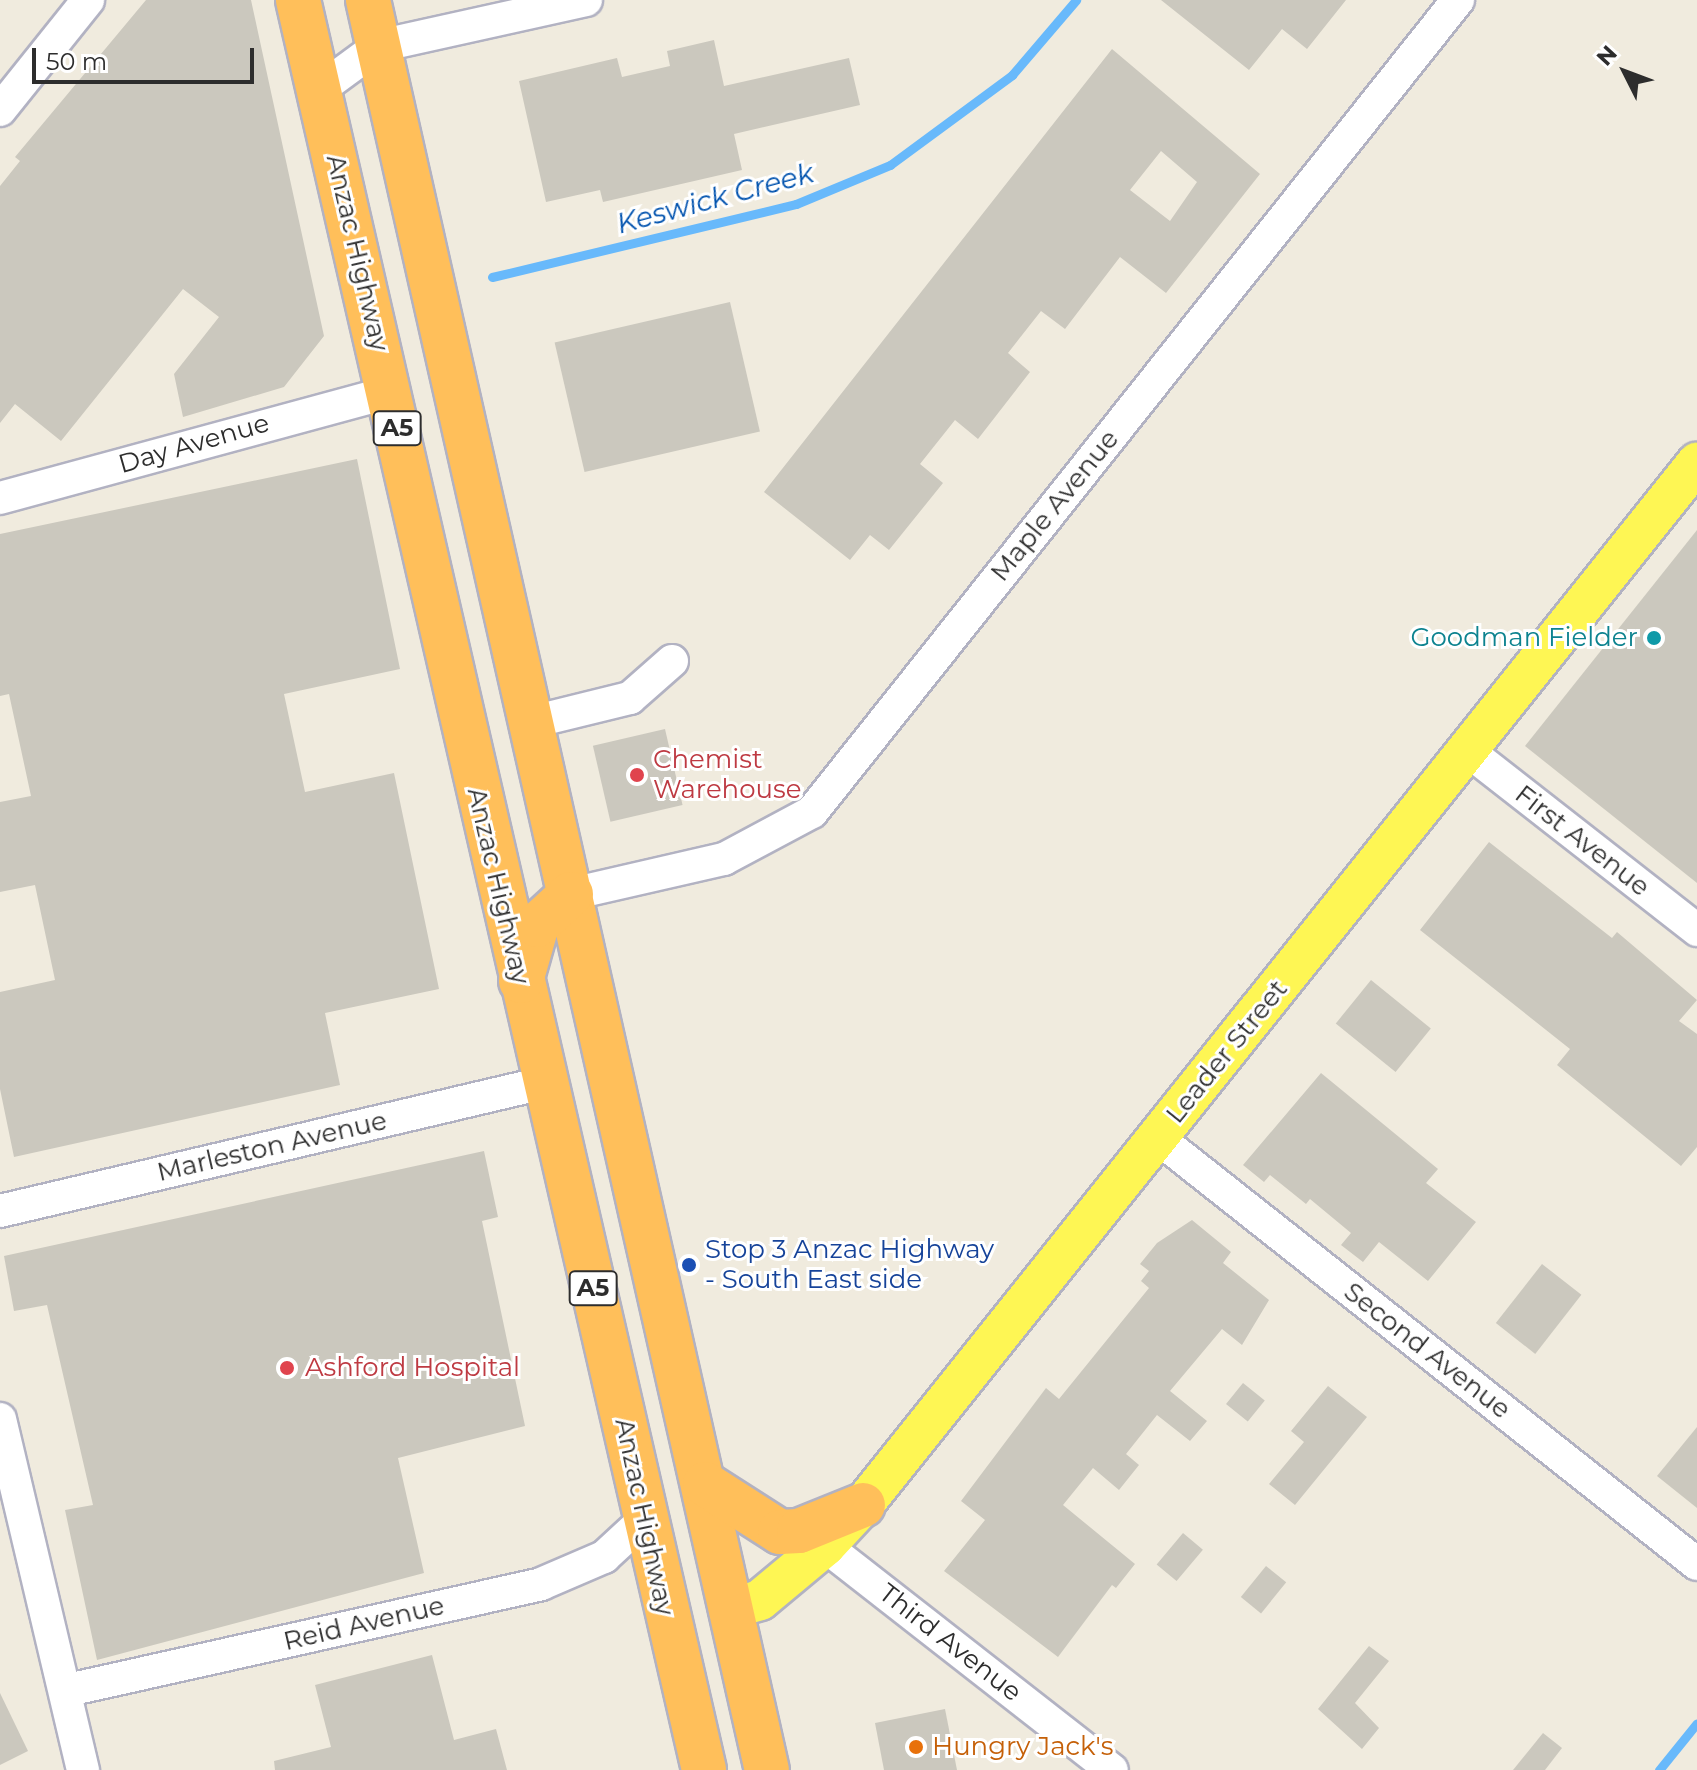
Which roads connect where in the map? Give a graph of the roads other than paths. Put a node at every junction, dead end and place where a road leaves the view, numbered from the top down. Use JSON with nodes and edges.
{"nodes":[{"id":1,"x":88,"y":0,"type":"edge"},
{"id":2,"x":298,"y":0,"type":"edge"},
{"id":3,"x":368,"y":0,"type":"edge"},
{"id":4,"x":586,"y":0,"type":"edge"},
{"id":5,"x":1458,"y":0,"type":"edge"},
{"id":6,"x":379,"y":46,"type":"junction"},
{"id":7,"x":319,"y":90,"type":"junction"},
{"id":8,"x":0,"y":110,"type":"edge"},
{"id":9,"x":390,"y":392,"type":"junction"},
{"id":10,"x":1697,"y":463,"type":"edge"},
{"id":11,"x":0,"y":498,"type":"edge"},
{"id":12,"x":493,"y":550,"type":"junction"},
{"id":13,"x":427,"y":563,"type":"junction"},
{"id":14,"x":672,"y":661,"type":"dead end"},
{"id":15,"x":532,"y":722,"type":"junction"},
{"id":16,"x":1468,"y":751,"type":"junction"},
{"id":17,"x":491,"y":857,"type":"junction"},
{"id":18,"x":571,"y":894,"type":"junction"},
{"id":19,"x":1697,"y":930,"type":"edge"},
{"id":20,"x":520,"y":987,"type":"junction"},
{"id":21,"x":543,"y":1083,"type":"junction"},
{"id":22,"x":1158,"y":1138,"type":"junction"},
{"id":23,"x":0,"y":1211,"type":"edge"},
{"id":24,"x":659,"y":1277,"type":"junction"},
{"id":25,"x":594,"y":1293,"type":"junction"},
{"id":26,"x":0,"y":1419,"type":"edge"},
{"id":27,"x":705,"y":1484,"type":"junction"},
{"id":28,"x":863,"y":1505,"type":"junction"},
{"id":29,"x":642,"y":1507,"type":"junction"},
{"id":30,"x":825,"y":1546,"type":"junction"},
{"id":31,"x":1697,"y":1564,"type":"edge"},
{"id":32,"x":729,"y":1609,"type":"junction"},
{"id":33,"x":68,"y":1690,"type":"junction"},
{"id":34,"x":83,"y":1770,"type":"edge"},
{"id":35,"x":704,"y":1770,"type":"edge"},
{"id":36,"x":712,"y":1770,"type":"edge"},
{"id":37,"x":767,"y":1770,"type":"edge"},
{"id":38,"x":1112,"y":1770,"type":"edge"}],
"edges":[{"from":1,"to":8,"type":"street"},
{"from":2,"to":7,"type":"highway","name":"Anzac Highway","number":"A5"},
{"from":3,"to":6,"type":"highway","number":"A5"},
{"from":4,"to":6,"type":"street"},
{"from":5,"to":18,"type":"street","name":"Maple Avenue"},
{"from":6,"to":7,"type":"street"},
{"from":6,"to":12,"type":"highway","number":"A5"},
{"from":7,"to":9,"type":"highway","name":"Anzac Highway","number":"A5"},
{"from":9,"to":11,"type":"street","name":"Day Avenue"},
{"from":9,"to":13,"type":"highway","name":"Anzac Highway","number":"A5"},
{"from":10,"to":16,"type":"main road","name":"Leader Street"},
{"from":12,"to":13,"type":"highway"},
{"from":12,"to":15,"type":"highway","number":"A5"},
{"from":13,"to":17,"type":"highway","name":"Anzac Highway","number":"A5"},
{"from":14,"to":15,"type":"street"},
{"from":15,"to":18,"type":"highway","number":"A5"},
{"from":16,"to":19,"type":"street","name":"First Avenue"},
{"from":16,"to":22,"type":"main road","name":"Leader Street"},
{"from":17,"to":18,"type":"highway"},
{"from":17,"to":20,"type":"highway","name":"Anzac Highway","number":"A5"},
{"from":18,"to":20,"type":"highway"},
{"from":18,"to":24,"type":"highway","number":"A5"},
{"from":20,"to":21,"type":"highway","name":"Anzac Highway","number":"A5"},
{"from":21,"to":23,"type":"street","name":"Marleston Avenue"},
{"from":21,"to":25,"type":"highway","name":"Anzac Highway","number":"A5"},
{"from":22,"to":28,"type":"main road","name":"Leader Street"},
{"from":22,"to":31,"type":"street","name":"Second Avenue"},
{"from":24,"to":25,"type":"highway"},
{"from":24,"to":27,"type":"highway","number":"A5"},
{"from":25,"to":29,"type":"highway","name":"Anzac Highway","number":"A5"},
{"from":26,"to":33,"type":"street"},
{"from":27,"to":28,"type":"highway"},
{"from":27,"to":32,"type":"highway","number":"A5"},
{"from":28,"to":30,"type":"main road","name":"Leader Street"},
{"from":29,"to":32,"type":"highway"},
{"from":29,"to":33,"type":"street","name":"Reid Avenue"},
{"from":29,"to":35,"type":"highway","name":"Anzac Highway","number":"A5"},
{"from":30,"to":32,"type":"main road","name":"Leader Street"},
{"from":30,"to":38,"type":"street","name":"Third Avenue"},
{"from":32,"to":36,"type":"highway"},
{"from":32,"to":37,"type":"highway","number":"A5"},
{"from":33,"to":34,"type":"street"}]}
